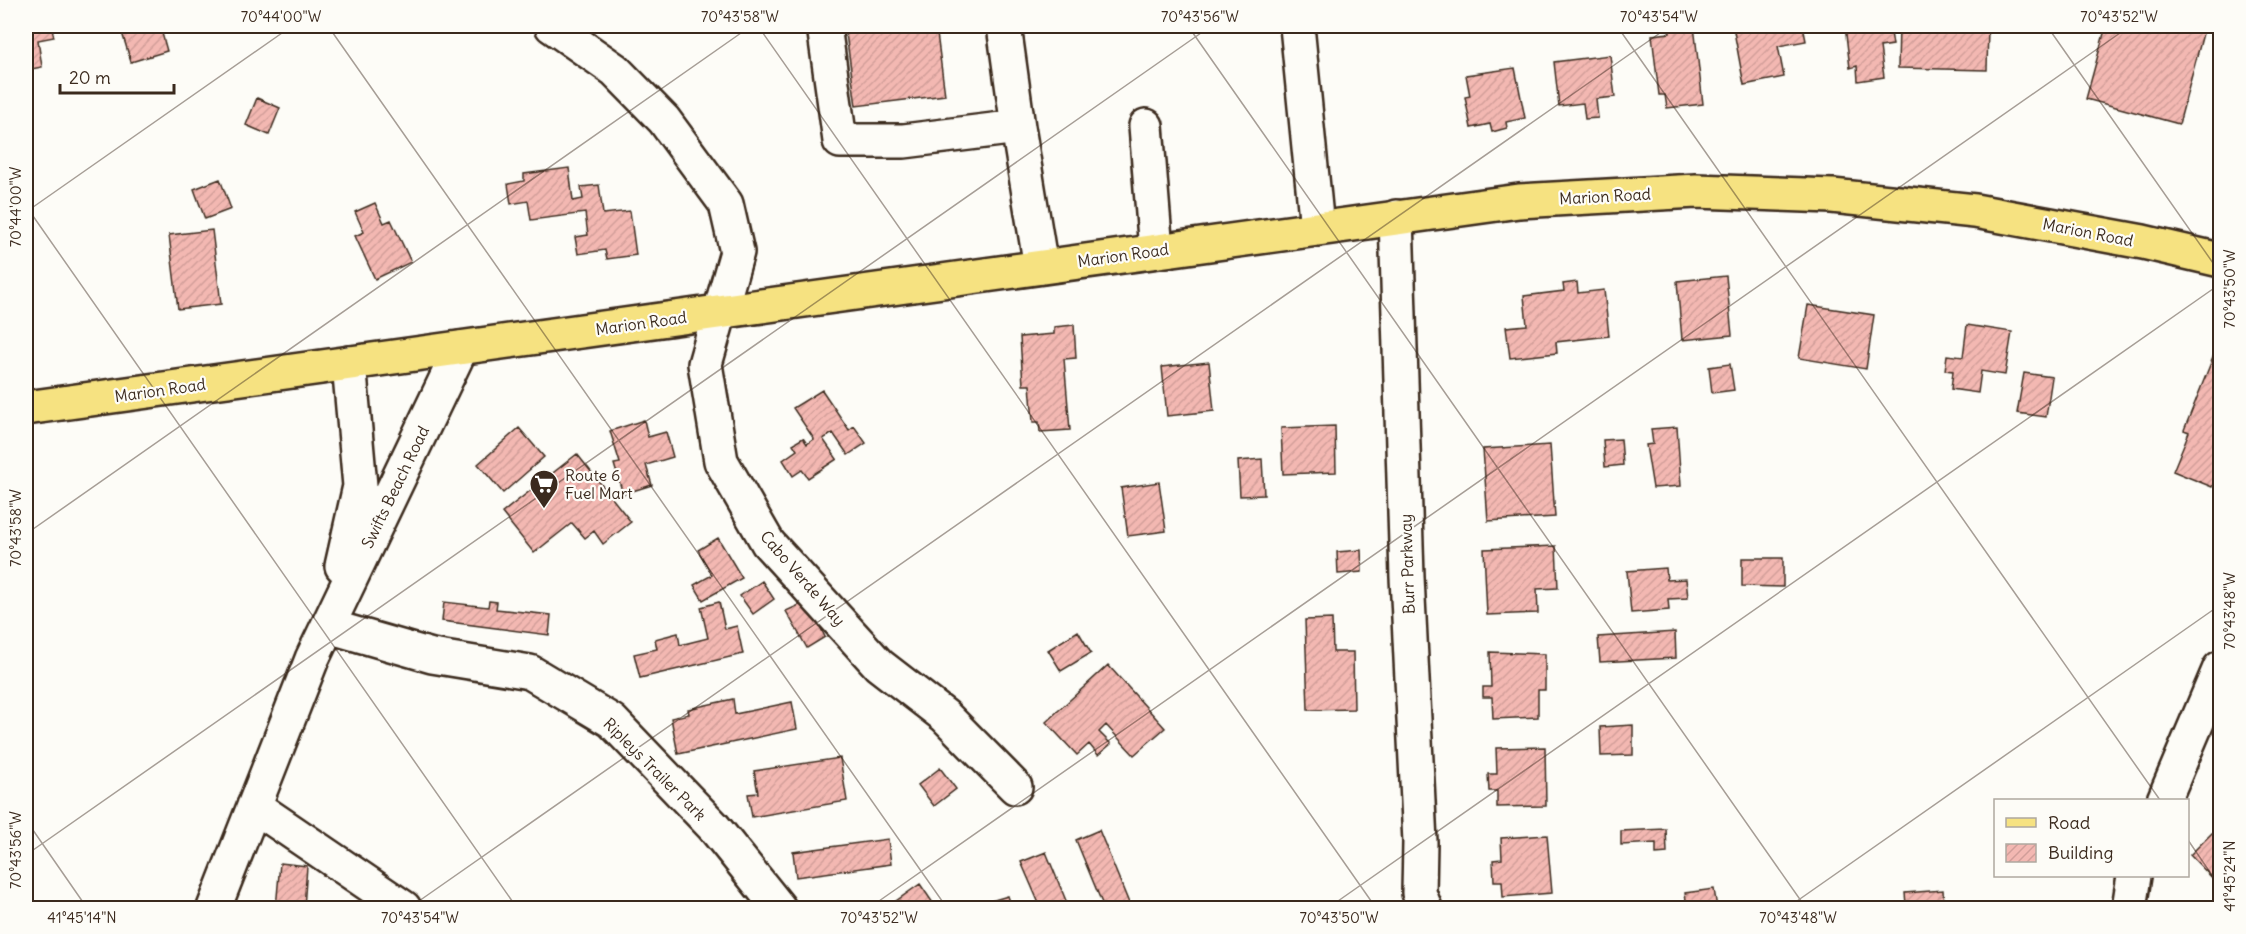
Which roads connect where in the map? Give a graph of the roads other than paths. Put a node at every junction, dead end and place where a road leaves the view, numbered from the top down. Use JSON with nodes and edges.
{"nodes":[{"id":1,"x":552,"y":26,"type":"edge"},
{"id":2,"x":824,"y":26,"type":"edge"},
{"id":3,"x":1004,"y":26,"type":"edge"},
{"id":4,"x":1297,"y":26,"type":"edge"},
{"id":5,"x":1146,"y":126,"type":"dead end"},
{"id":6,"x":1018,"y":127,"type":"junction"},
{"id":7,"x":1396,"y":217,"type":"junction"},
{"id":8,"x":1317,"y":228,"type":"junction"},
{"id":9,"x":1156,"y":250,"type":"junction"},
{"id":10,"x":2220,"y":260,"type":"edge"},
{"id":11,"x":1041,"y":267,"type":"junction"},
{"id":12,"x":720,"y":312,"type":"junction"},
{"id":13,"x":461,"y":348,"type":"junction"},
{"id":14,"x":349,"y":363,"type":"junction"},
{"id":15,"x":26,"y":408,"type":"edge"},
{"id":16,"x":328,"y":626,"type":"junction"},
{"id":17,"x":2220,"y":668,"type":"edge"},
{"id":18,"x":1015,"y":787,"type":"dead end"},
{"id":19,"x":2165,"y":799,"type":"edge"},
{"id":20,"x":254,"y":806,"type":"junction"},
{"id":21,"x":2134,"y":877,"type":"edge"},
{"id":22,"x":213,"y":909,"type":"edge"},
{"id":23,"x":404,"y":909,"type":"edge"},
{"id":24,"x":779,"y":909,"type":"edge"},
{"id":25,"x":1425,"y":909,"type":"edge"},
{"id":26,"x":2129,"y":909,"type":"edge"}],
"edges":[{"from":1,"to":12,"type":"street","name":"Cabo Verde Way"},
{"from":2,"to":6,"type":"street"},
{"from":3,"to":6,"type":"street"},
{"from":4,"to":8,"type":"street"},
{"from":5,"to":9,"type":"street"},
{"from":6,"to":11,"type":"street"},
{"from":7,"to":8,"type":"main road","name":"Marion Road"},
{"from":7,"to":10,"type":"main road","name":"Marion Road"},
{"from":7,"to":25,"type":"street","name":"Burr Parkway"},
{"from":8,"to":9,"type":"main road","name":"Marion Road"},
{"from":9,"to":11,"type":"main road","name":"Marion Road"},
{"from":11,"to":12,"type":"main road","name":"Marion Road"},
{"from":12,"to":13,"type":"main road","name":"Marion Road"},
{"from":12,"to":18,"type":"street","name":"Cabo Verde Way"},
{"from":13,"to":14,"type":"main road","name":"Marion Road"},
{"from":13,"to":16,"type":"street","name":"Swifts Beach Road"},
{"from":14,"to":15,"type":"main road","name":"Marion Road"},
{"from":14,"to":16,"type":"street","name":"Swifts Beach Road"},
{"from":16,"to":20,"type":"street","name":"Swifts Beach Road"},
{"from":16,"to":24,"type":"street","name":"Ripleys Trailer Park"},
{"from":17,"to":19,"type":"street"},
{"from":20,"to":22,"type":"street","name":"Swifts Beach Road"},
{"from":20,"to":23,"type":"street"},
{"from":21,"to":26,"type":"street"}]}
